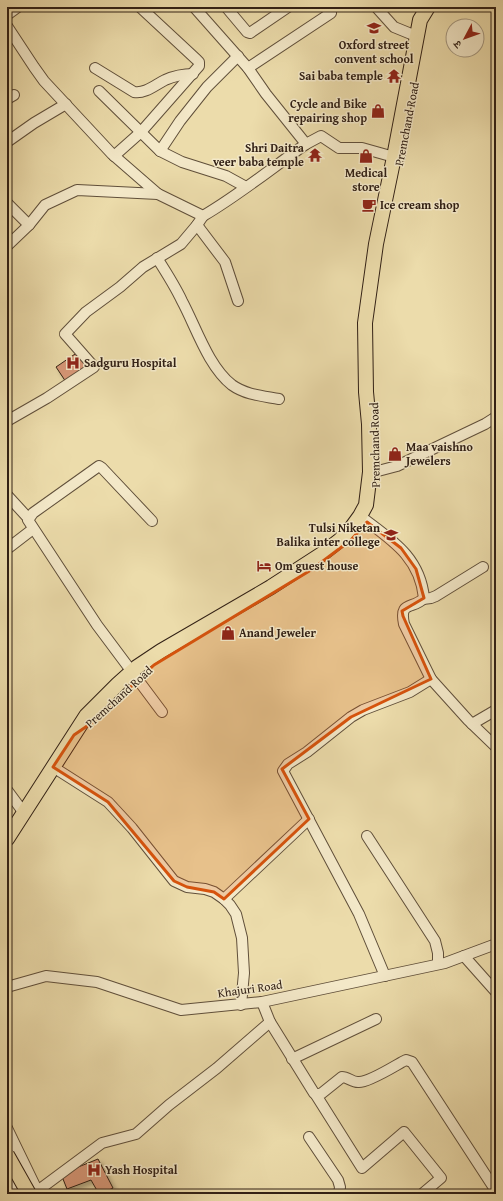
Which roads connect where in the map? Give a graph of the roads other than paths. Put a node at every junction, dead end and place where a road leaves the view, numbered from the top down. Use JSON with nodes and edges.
{"nodes":[{"id":1,"x":18,"y":7,"type":"edge"},
{"id":2,"x":140,"y":7,"type":"edge"},
{"id":3,"x":194,"y":7,"type":"edge"},
{"id":4,"x":226,"y":7,"type":"edge"},
{"id":5,"x":288,"y":7,"type":"edge"},
{"id":6,"x":376,"y":7,"type":"edge"},
{"id":7,"x":428,"y":7,"type":"edge"},
{"id":8,"x":431,"y":7,"type":"edge"},
{"id":9,"x":331,"y":13,"type":"dead end"},
{"id":10,"x":7,"y":15,"type":"edge"},
{"id":11,"x":7,"y":26,"type":"edge"},
{"id":12,"x":416,"y":36,"type":"junction"},
{"id":13,"x":238,"y":56,"type":"junction"},
{"id":14,"x":95,"y":68,"type":"dead end"},
{"id":15,"x":248,"y":68,"type":"junction"},
{"id":16,"x":193,"y":74,"type":"junction"},
{"id":17,"x":99,"y":91,"type":"dead end"},
{"id":18,"x":66,"y":104,"type":"junction"},
{"id":19,"x":141,"y":132,"type":"junction"},
{"id":20,"x":7,"y":142,"type":"edge"},
{"id":21,"x":306,"y":144,"type":"junction"},
{"id":22,"x":160,"y":151,"type":"junction"},
{"id":23,"x":114,"y":156,"type":"junction"},
{"id":24,"x":397,"y":157,"type":"junction"},
{"id":25,"x":246,"y":187,"type":"junction"},
{"id":26,"x":158,"y":194,"type":"junction"},
{"id":27,"x":7,"y":203,"type":"edge"},
{"id":28,"x":200,"y":221,"type":"junction"},
{"id":29,"x":29,"y":225,"type":"junction"},
{"id":30,"x":7,"y":246,"type":"edge"},
{"id":31,"x":157,"y":258,"type":"junction"},
{"id":32,"x":238,"y":301,"type":"dead end"},
{"id":33,"x":279,"y":399,"type":"dead end"},
{"id":34,"x":496,"y":417,"type":"edge"},
{"id":35,"x":7,"y":422,"type":"edge"},
{"id":36,"x":378,"y":471,"type":"junction"},
{"id":37,"x":7,"y":495,"type":"edge"},
{"id":38,"x":28,"y":518,"type":"junction"},
{"id":39,"x":364,"y":519,"type":"junction"},
{"id":40,"x":152,"y":520,"type":"dead end"},
{"id":41,"x":33,"y":529,"type":"junction"},
{"id":42,"x":7,"y":549,"type":"edge"},
{"id":43,"x":483,"y":567,"type":"dead end"},
{"id":44,"x":423,"y":600,"type":"junction"},
{"id":45,"x":135,"y":675,"type":"junction"},
{"id":46,"x":431,"y":679,"type":"junction"},
{"id":47,"x":496,"y":710,"type":"edge"},
{"id":48,"x":162,"y":712,"type":"dead end"},
{"id":49,"x":472,"y":724,"type":"junction"},
{"id":50,"x":496,"y":747,"type":"edge"},
{"id":51,"x":53,"y":767,"type":"junction"},
{"id":52,"x":7,"y":790,"type":"edge"},
{"id":53,"x":24,"y":813,"type":"junction"},
{"id":54,"x":309,"y":819,"type":"junction"},
{"id":55,"x":367,"y":836,"type":"dead end"},
{"id":56,"x":7,"y":839,"type":"edge"},
{"id":57,"x":224,"y":899,"type":"junction"},
{"id":58,"x":496,"y":944,"type":"edge"},
{"id":59,"x":464,"y":956,"type":"junction"},
{"id":60,"x":438,"y":964,"type":"junction"},
{"id":61,"x":385,"y":976,"type":"junction"},
{"id":62,"x":7,"y":987,"type":"edge"},
{"id":63,"x":496,"y":992,"type":"edge"},
{"id":64,"x":262,"y":1002,"type":"junction"},
{"id":65,"x":241,"y":1005,"type":"junction"},
{"id":66,"x":376,"y":1019,"type":"dead end"},
{"id":67,"x":270,"y":1022,"type":"junction"},
{"id":68,"x":292,"y":1059,"type":"junction"},
{"id":69,"x":316,"y":1095,"type":"junction"},
{"id":70,"x":7,"y":1128,"type":"edge"},
{"id":71,"x":309,"y":1137,"type":"dead end"},
{"id":72,"x":7,"y":1155,"type":"edge"},
{"id":73,"x":496,"y":1191,"type":"edge"},
{"id":74,"x":33,"y":1193,"type":"edge"},
{"id":75,"x":339,"y":1194,"type":"edge"},
{"id":76,"x":422,"y":1194,"type":"edge"}],
"edges":[{"from":1,"to":10,"type":"street"},
{"from":2,"to":16,"type":"street"},
{"from":3,"to":13,"type":"street"},
{"from":4,"to":5,"type":"street"},
{"from":6,"to":12,"type":"street"},
{"from":7,"to":12,"type":"highway","name":"Premchand Road"},
{"from":8,"to":24,"type":"highway","name":"Premchand Road"},
{"from":9,"to":15,"type":"street"},
{"from":11,"to":18,"type":"street"},
{"from":12,"to":24,"type":"highway","name":"Premchand Road"},
{"from":13,"to":15,"type":"street"},
{"from":13,"to":22,"type":"street"},
{"from":14,"to":16,"type":"street"},
{"from":15,"to":21,"type":"street"},
{"from":16,"to":19,"type":"street"},
{"from":17,"to":19,"type":"street"},
{"from":18,"to":20,"type":"street"},
{"from":18,"to":23,"type":"street"},
{"from":19,"to":22,"type":"street"},
{"from":19,"to":23,"type":"street"},
{"from":21,"to":24,"type":"street"},
{"from":21,"to":25,"type":"street"},
{"from":22,"to":25,"type":"street"},
{"from":23,"to":26,"type":"street"},
{"from":24,"to":36,"type":"highway","name":"Premchand Road"},
{"from":24,"to":39,"type":"highway","name":"Premchand Road"},
{"from":25,"to":28,"type":"street"},
{"from":26,"to":28,"type":"street"},
{"from":26,"to":29,"type":"street"},
{"from":27,"to":29,"type":"street"},
{"from":28,"to":31,"type":"street"},
{"from":28,"to":32,"type":"street"},
{"from":29,"to":30,"type":"street"},
{"from":31,"to":33,"type":"street"},
{"from":31,"to":35,"type":"street"},
{"from":34,"to":36,"type":"street"},
{"from":36,"to":39,"type":"highway","name":"Premchand Road"},
{"from":37,"to":38,"type":"street"},
{"from":38,"to":40,"type":"street"},
{"from":38,"to":41,"type":"street"},
{"from":39,"to":44,"type":"street"},
{"from":39,"to":45,"type":"highway","name":"Premchand Road"},
{"from":41,"to":42,"type":"street"},
{"from":41,"to":45,"type":"street"},
{"from":43,"to":44,"type":"street"},
{"from":44,"to":46,"type":"street"},
{"from":45,"to":48,"type":"street"},
{"from":45,"to":51,"type":"highway","name":"Premchand Road"},
{"from":46,"to":49,"type":"street"},
{"from":46,"to":54,"type":"street"},
{"from":47,"to":49,"type":"street"},
{"from":49,"to":50,"type":"street"},
{"from":51,"to":53,"type":"highway","name":"Premchand Road"},
{"from":51,"to":57,"type":"street"},
{"from":52,"to":53,"type":"street"},
{"from":53,"to":56,"type":"highway","name":"Premchand Road"},
{"from":54,"to":57,"type":"street"},
{"from":54,"to":61,"type":"street"},
{"from":55,"to":60,"type":"street"},
{"from":57,"to":65,"type":"street"},
{"from":58,"to":59,"type":"street","name":"Khajuri Road"},
{"from":59,"to":60,"type":"street","name":"Khajuri Road"},
{"from":59,"to":63,"type":"street"},
{"from":60,"to":61,"type":"street","name":"Khajuri Road"},
{"from":61,"to":64,"type":"street","name":"Khajuri Road"},
{"from":62,"to":65,"type":"street","name":"Khajuri Road"},
{"from":64,"to":65,"type":"street","name":"Khajuri Road"},
{"from":64,"to":67,"type":"street"},
{"from":66,"to":68,"type":"street"},
{"from":67,"to":68,"type":"street"},
{"from":67,"to":74,"type":"street"},
{"from":68,"to":69,"type":"street"},
{"from":69,"to":73,"type":"street"},
{"from":69,"to":76,"type":"street"},
{"from":70,"to":74,"type":"street"},
{"from":71,"to":75,"type":"street"},
{"from":72,"to":74,"type":"highway","bridge":true}]}
